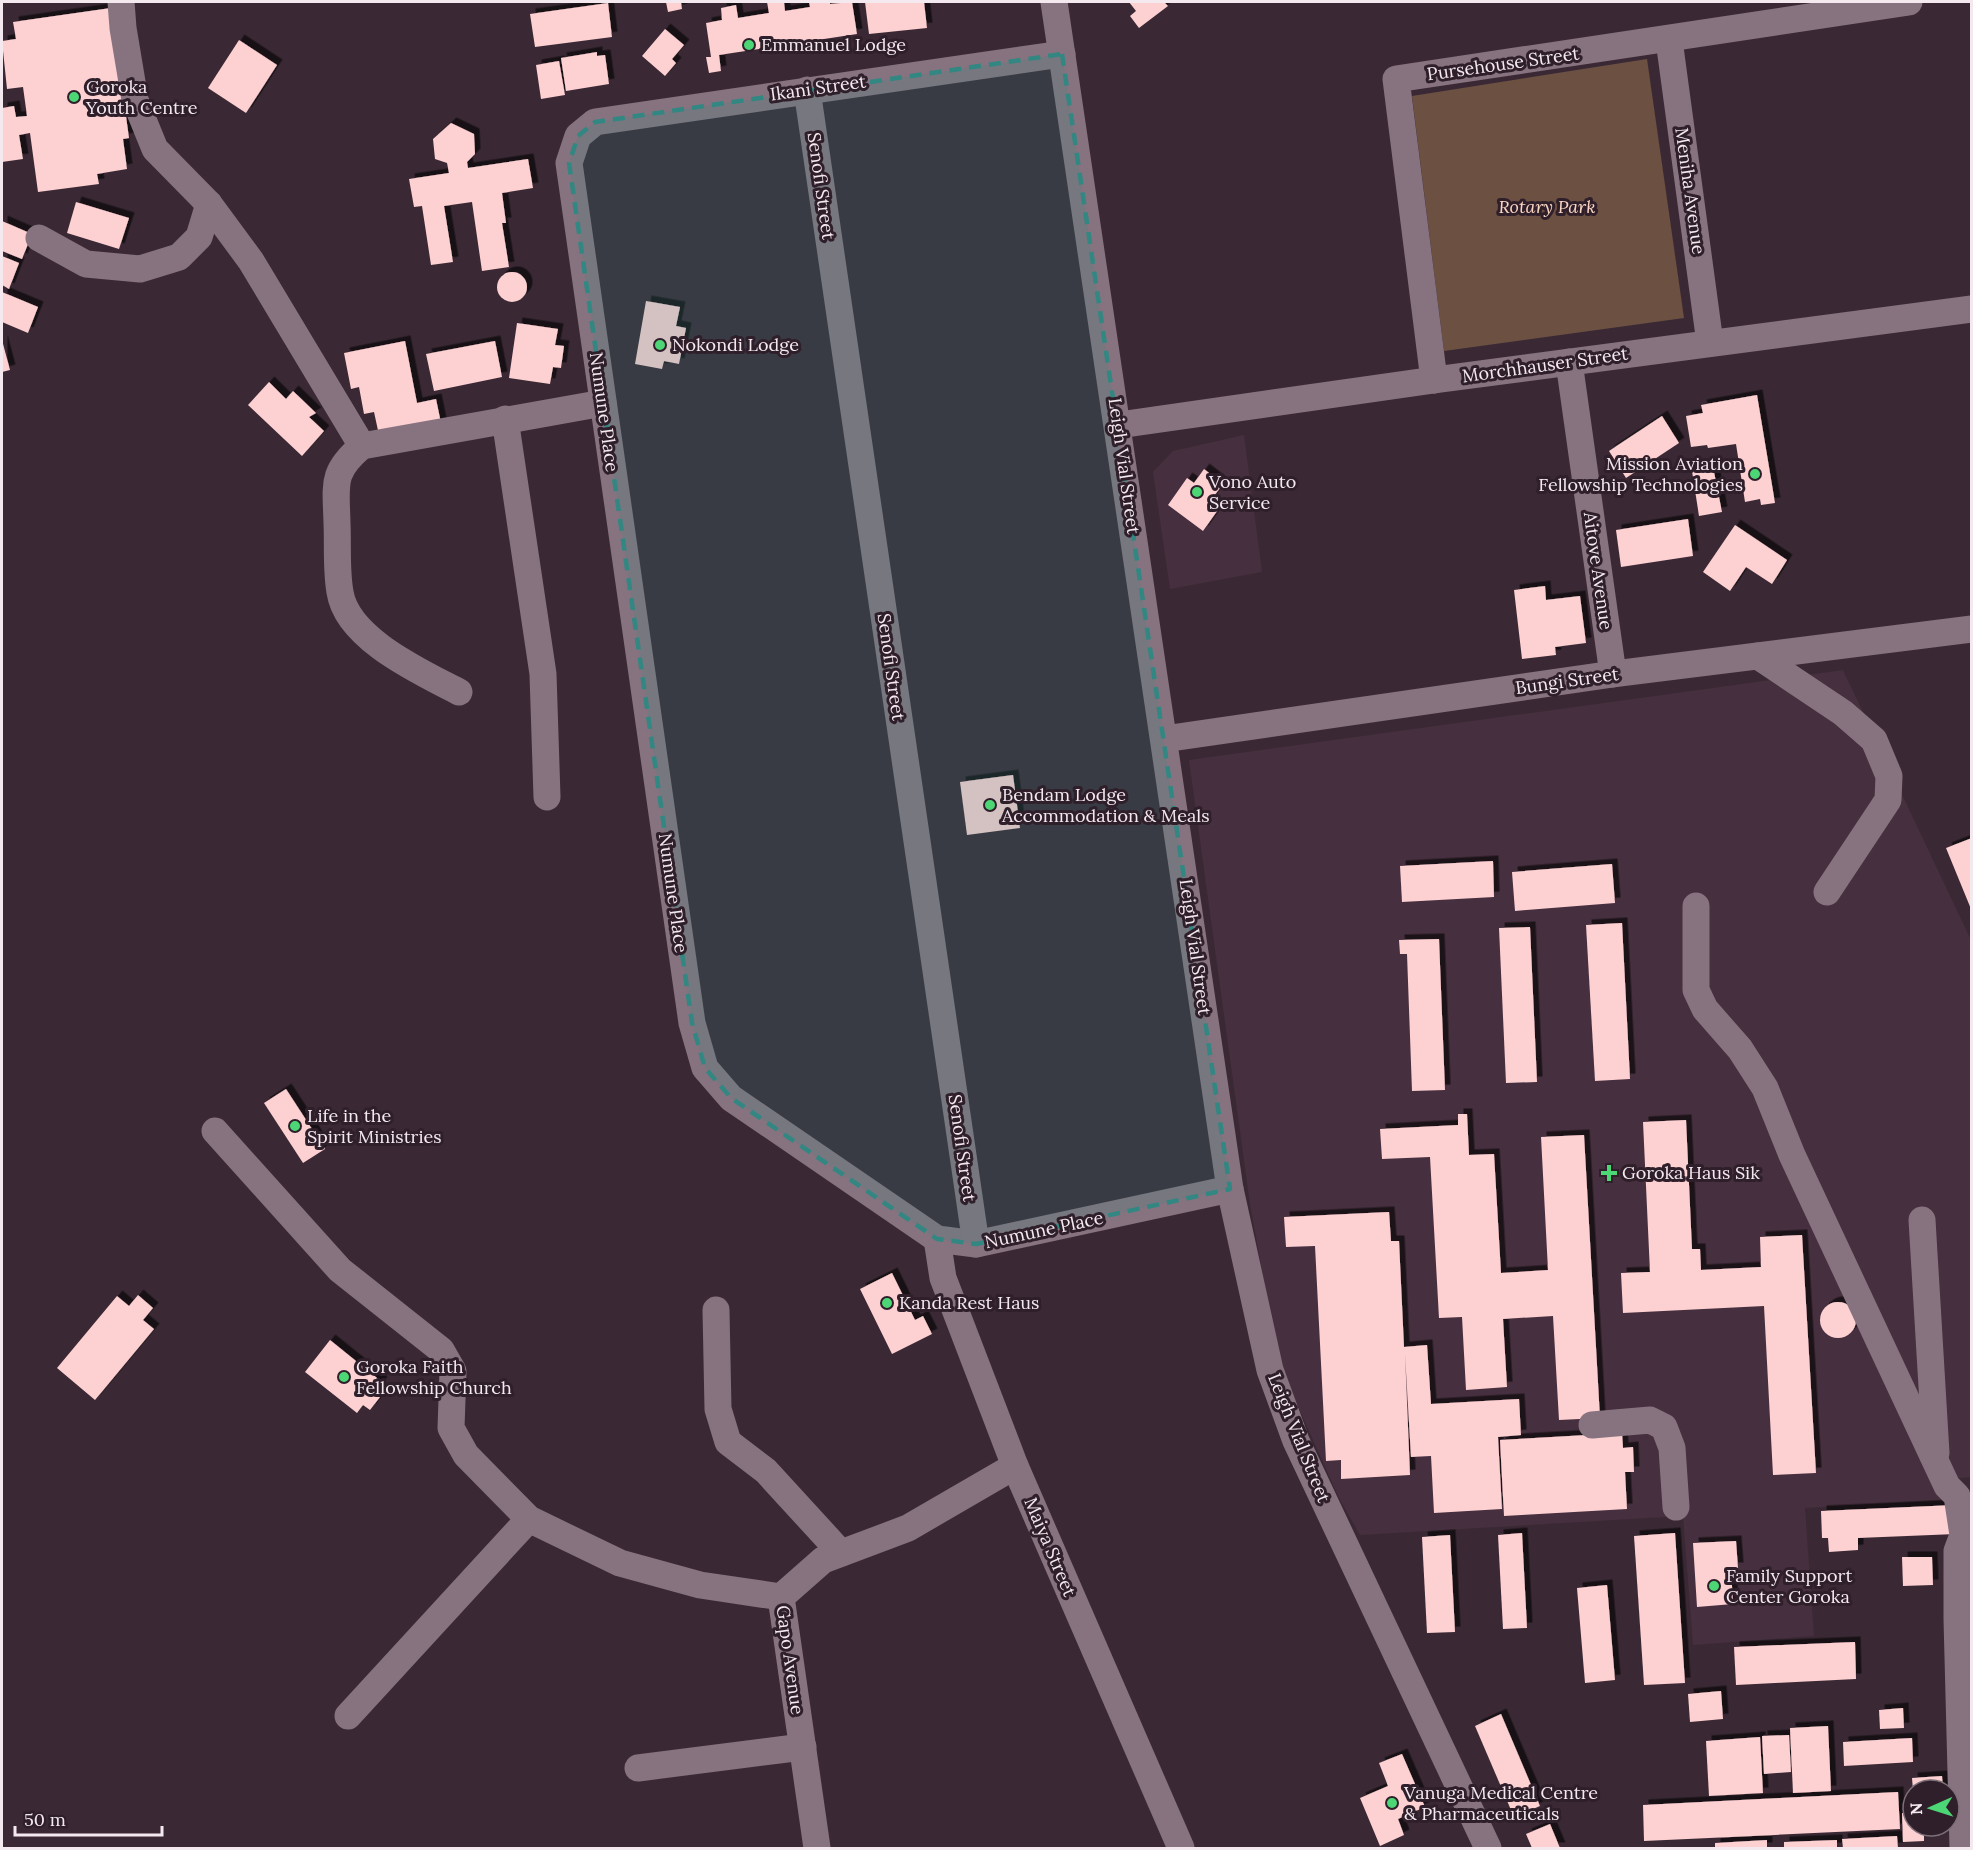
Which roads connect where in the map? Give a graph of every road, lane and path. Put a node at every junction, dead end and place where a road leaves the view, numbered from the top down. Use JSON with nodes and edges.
{"nodes":[{"id":1,"x":121,"y":2,"type":"edge"},
{"id":2,"x":1054,"y":2,"type":"edge"},
{"id":3,"x":1909,"y":2,"type":"edge"},
{"id":4,"x":1669,"y":40,"type":"junction"},
{"id":5,"x":1062,"y":54,"type":"junction"},
{"id":6,"x":807,"y":90,"type":"junction"},
{"id":7,"x":578,"y":136,"type":"joint"},
{"id":8,"x":209,"y":204,"type":"junction"},
{"id":9,"x":39,"y":238,"type":"dead end"},
{"id":10,"x":1971,"y":309,"type":"edge"},
{"id":11,"x":1710,"y":343,"type":"junction"},
{"id":12,"x":1569,"y":362,"type":"junction"},
{"id":13,"x":1434,"y":380,"type":"junction"},
{"id":14,"x":603,"y":403,"type":"junction"},
{"id":15,"x":505,"y":419,"type":"junction"},
{"id":16,"x":1119,"y":425,"type":"junction"},
{"id":17,"x":362,"y":446,"type":"junction"},
{"id":18,"x":1971,"y":629,"type":"edge"},
{"id":19,"x":1758,"y":656,"type":"junction"},
{"id":20,"x":1613,"y":674,"type":"junction"},
{"id":21,"x":459,"y":692,"type":"dead end"},
{"id":22,"x":1164,"y":740,"type":"junction"},
{"id":23,"x":547,"y":797,"type":"dead end"},
{"id":24,"x":1827,"y":892,"type":"dead end"},
{"id":25,"x":1696,"y":906,"type":"dead end"},
{"id":26,"x":215,"y":1131,"type":"dead end"},
{"id":27,"x":1230,"y":1189,"type":"junction"},
{"id":28,"x":1922,"y":1220,"type":"dead end"},
{"id":29,"x":937,"y":1239,"type":"junction"},
{"id":30,"x":976,"y":1244,"type":"junction"},
{"id":31,"x":716,"y":1310,"type":"dead end"},
{"id":32,"x":1592,"y":1425,"type":"dead end"},
{"id":33,"x":1936,"y":1463,"type":"junction"},
{"id":34,"x":1015,"y":1466,"type":"junction"},
{"id":35,"x":1676,"y":1507,"type":"dead end"},
{"id":36,"x":530,"y":1519,"type":"junction"},
{"id":37,"x":841,"y":1554,"type":"junction"},
{"id":38,"x":781,"y":1597,"type":"junction"},
{"id":39,"x":348,"y":1716,"type":"dead end"},
{"id":40,"x":803,"y":1747,"type":"junction"},
{"id":41,"x":638,"y":1768,"type":"dead end"},
{"id":42,"x":817,"y":1848,"type":"edge"},
{"id":43,"x":1181,"y":1848,"type":"edge"},
{"id":44,"x":1488,"y":1848,"type":"edge"},
{"id":45,"x":1963,"y":1848,"type":"edge"}],
"edges":[{"from":1,"to":8,"type":"street"},
{"from":2,"to":5,"type":"street","name":"Leigh Vial Street"},
{"from":3,"to":4,"type":"street","name":"Pursehouse Street"},
{"from":4,"to":11,"type":"street","name":"Meniha Avenue"},
{"from":4,"to":13,"type":"street","name":"Pursehouse Street"},
{"from":5,"to":6,"type":"street","name":"Ikani Street"},
{"from":5,"to":16,"type":"street","name":"Leigh Vial Street"},
{"from":6,"to":7,"type":"street","name":"Ikani Street"},
{"from":6,"to":30,"type":"street","name":"Senofi Street"},
{"from":7,"to":14,"type":"street","name":"Numune Place"},
{"from":8,"to":9,"type":"street"},
{"from":8,"to":17,"type":"street"},
{"from":10,"to":11,"type":"street","name":"Morchhauser Street"},
{"from":11,"to":12,"type":"street","name":"Morchhauser Street"},
{"from":12,"to":13,"type":"street","name":"Morchhauser Street"},
{"from":12,"to":20,"type":"street","name":"Aitove Avenue"},
{"from":13,"to":16,"type":"street","name":"Morchhauser Street"},
{"from":14,"to":15,"type":"street"},
{"from":14,"to":29,"type":"street","name":"Numune Place"},
{"from":15,"to":17,"type":"street"},
{"from":15,"to":23,"type":"street"},
{"from":16,"to":22,"type":"street","name":"Leigh Vial Street"},
{"from":17,"to":21,"type":"street"},
{"from":18,"to":19,"type":"street","name":"Bungi Street"},
{"from":19,"to":20,"type":"street","name":"Bungi Street"},
{"from":19,"to":24,"type":"street"},
{"from":20,"to":22,"type":"street","name":"Bungi Street"},
{"from":22,"to":27,"type":"street","name":"Leigh Vial Street"},
{"from":25,"to":33,"type":"street"},
{"from":26,"to":36,"type":"street"},
{"from":27,"to":30,"type":"street","name":"Numune Place"},
{"from":27,"to":44,"type":"street","name":"Leigh Vial Street"},
{"from":28,"to":33,"type":"street"},
{"from":29,"to":30,"type":"street","name":"Numune Place"},
{"from":29,"to":34,"type":"street","name":"Maiya Street"},
{"from":31,"to":37,"type":"street"},
{"from":32,"to":35,"type":"street"},
{"from":33,"to":45,"type":"street"},
{"from":34,"to":37,"type":"street","name":"Gapo Avenue"},
{"from":34,"to":43,"type":"street","name":"Maiya Street"},
{"from":36,"to":38,"type":"street"},
{"from":36,"to":39,"type":"street"},
{"from":37,"to":38,"type":"street","name":"Gapo Avenue"},
{"from":38,"to":40,"type":"street","name":"Gapo Avenue"},
{"from":40,"to":41,"type":"street"},
{"from":40,"to":42,"type":"street","name":"Gapo Avenue"}]}
